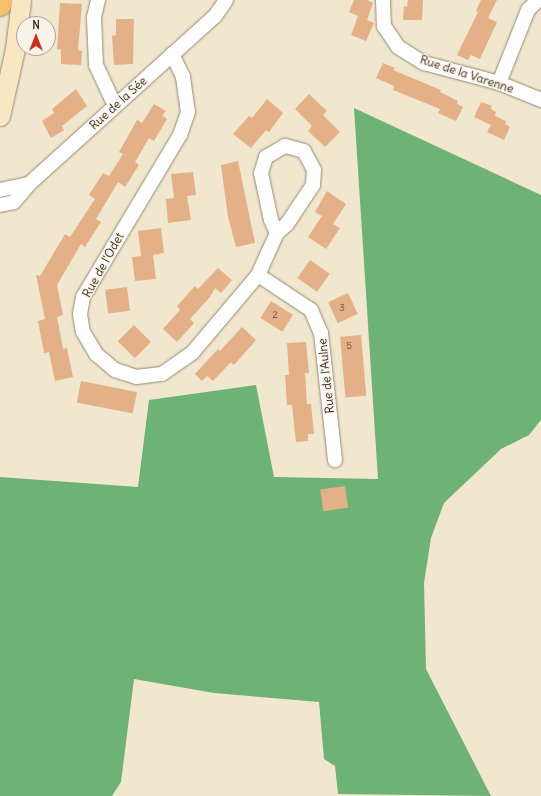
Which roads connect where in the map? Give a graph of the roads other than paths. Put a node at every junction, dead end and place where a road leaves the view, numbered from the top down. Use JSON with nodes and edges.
{"nodes":[{"id":1,"x":1,"y":0,"type":"edge"},
{"id":2,"x":21,"y":0,"type":"edge"},
{"id":3,"x":98,"y":0,"type":"edge"},
{"id":4,"x":226,"y":0,"type":"edge"},
{"id":5,"x":383,"y":0,"type":"edge"},
{"id":6,"x":538,"y":0,"type":"edge"},
{"id":7,"x":0,"y":4,"type":"edge"},
{"id":8,"x":172,"y":54,"type":"junction"},
{"id":9,"x":498,"y":83,"type":"junction"},
{"id":10,"x":541,"y":100,"type":"edge"},
{"id":11,"x":115,"y":106,"type":"junction"},
{"id":12,"x":0,"y":116,"type":"edge"},
{"id":13,"x":29,"y":184,"type":"junction"},
{"id":14,"x":0,"y":190,"type":"edge"},
{"id":15,"x":0,"y":205,"type":"edge"},
{"id":16,"x":277,"y":233,"type":"junction"},
{"id":17,"x":258,"y":275,"type":"junction"},
{"id":18,"x":335,"y":460,"type":"dead end"}],
"edges":[{"from":1,"to":7,"type":"main road"},
{"from":2,"to":12,"type":"main road"},
{"from":3,"to":11,"type":"street"},
{"from":4,"to":8,"type":"street","name":"Rue de la Sée"},
{"from":5,"to":9,"type":"street","name":"Rue de la Varenne"},
{"from":6,"to":9,"type":"street"},
{"from":8,"to":11,"type":"street","name":"Rue de la Sée"},
{"from":8,"to":17,"type":"street","name":"Rue de l'Odet"},
{"from":9,"to":10,"type":"street","name":"Rue de la Varenne"},
{"from":11,"to":13,"type":"street","name":"Rue de la Sée"},
{"from":13,"to":14,"type":"street"},
{"from":13,"to":15,"type":"street","name":"Rue de la Sée"},
{"from":16,"to":16,"type":"street","name":"Rue de l'Odet"},
{"from":16,"to":17,"type":"street","name":"Rue de l'Odet"},
{"from":17,"to":18,"type":"street","name":"Rue de l'Aulne"}]}
